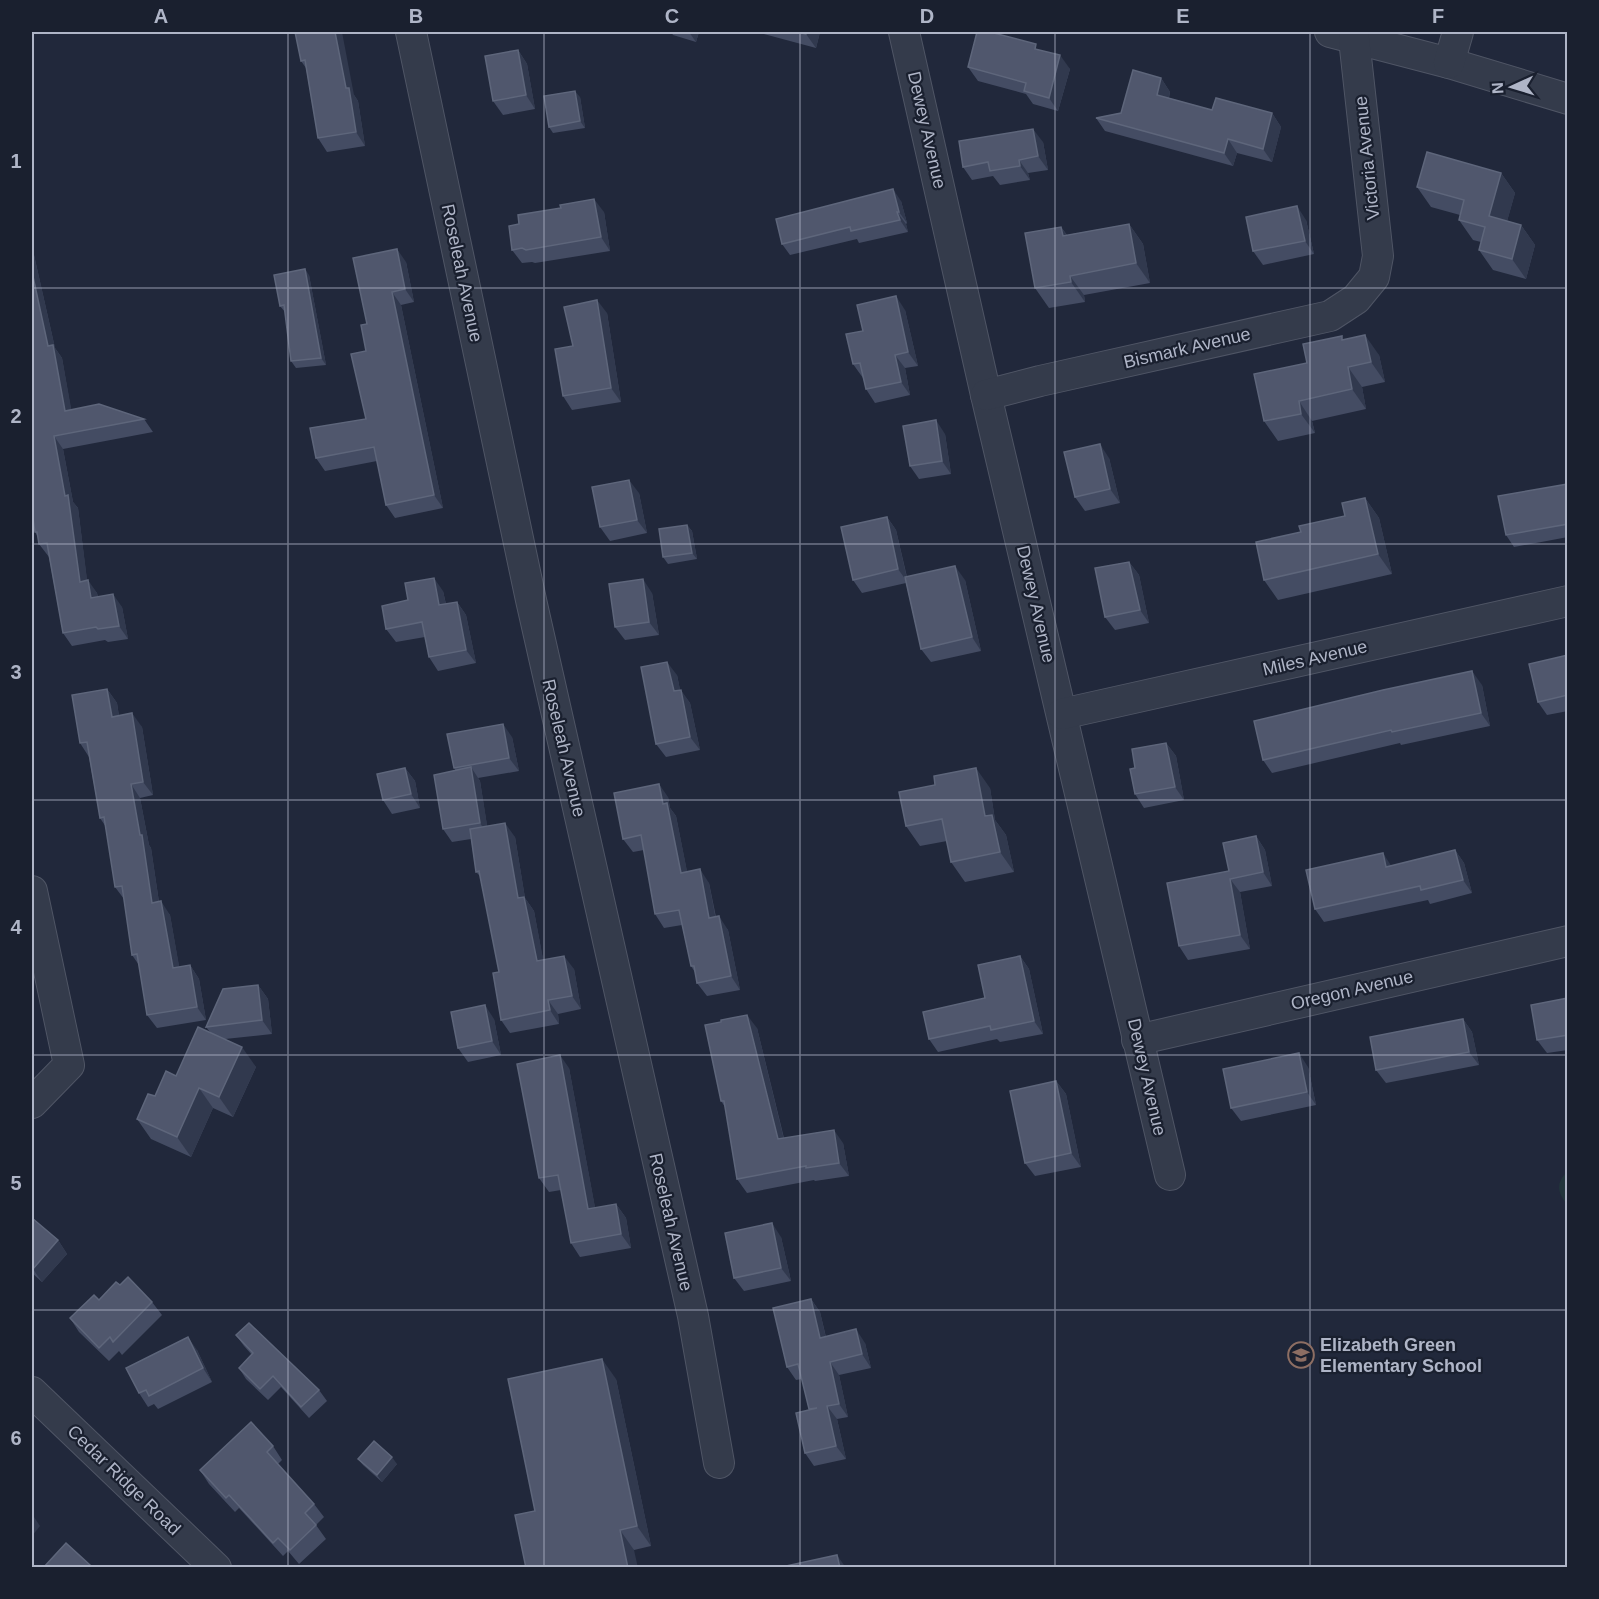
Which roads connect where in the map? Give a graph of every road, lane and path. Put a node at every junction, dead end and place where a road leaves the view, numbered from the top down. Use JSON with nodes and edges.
{"nodes":[{"id":1,"x":411,"y":32,"type":"edge"},
{"id":2,"x":904,"y":32,"type":"edge"},
{"id":3,"x":1458,"y":32,"type":"edge"},
{"id":4,"x":1342,"y":35,"type":"edge"},
{"id":5,"x":1449,"y":63,"type":"junction"},
{"id":6,"x":1568,"y":99,"type":"edge"},
{"id":7,"x":1374,"y":277,"type":"joint"},
{"id":8,"x":986,"y":395,"type":"junction"},
{"id":9,"x":1568,"y":602,"type":"edge"},
{"id":10,"x":1062,"y":714,"type":"junction"},
{"id":11,"x":32,"y":891,"type":"edge"},
{"id":12,"x":1568,"y":941,"type":"edge"},
{"id":13,"x":1137,"y":1040,"type":"junction"},
{"id":14,"x":32,"y":1104,"type":"edge"},
{"id":15,"x":1170,"y":1175,"type":"dead end"},
{"id":16,"x":32,"y":1392,"type":"edge"},
{"id":17,"x":719,"y":1463,"type":"dead end"},
{"id":18,"x":216,"y":1568,"type":"edge"}],
"edges":[{"from":1,"to":17,"type":"street","name":"Roseleah Avenue"},
{"from":2,"to":8,"type":"street","name":"Dewey Avenue"},
{"from":3,"to":5,"type":"street"},
{"from":4,"to":5,"type":"street"},
{"from":4,"to":7,"type":"street","name":"Victoria Avenue"},
{"from":5,"to":6,"type":"street"},
{"from":7,"to":8,"type":"street","name":"Bismark Avenue"},
{"from":8,"to":10,"type":"street","name":"Dewey Avenue"},
{"from":9,"to":10,"type":"street","name":"Miles Avenue"},
{"from":10,"to":13,"type":"street","name":"Dewey Avenue"},
{"from":11,"to":14,"type":"street"},
{"from":12,"to":13,"type":"street","name":"Oregon Avenue"},
{"from":13,"to":15,"type":"street","name":"Dewey Avenue"},
{"from":16,"to":18,"type":"street","name":"Cedar Ridge Road"}]}
